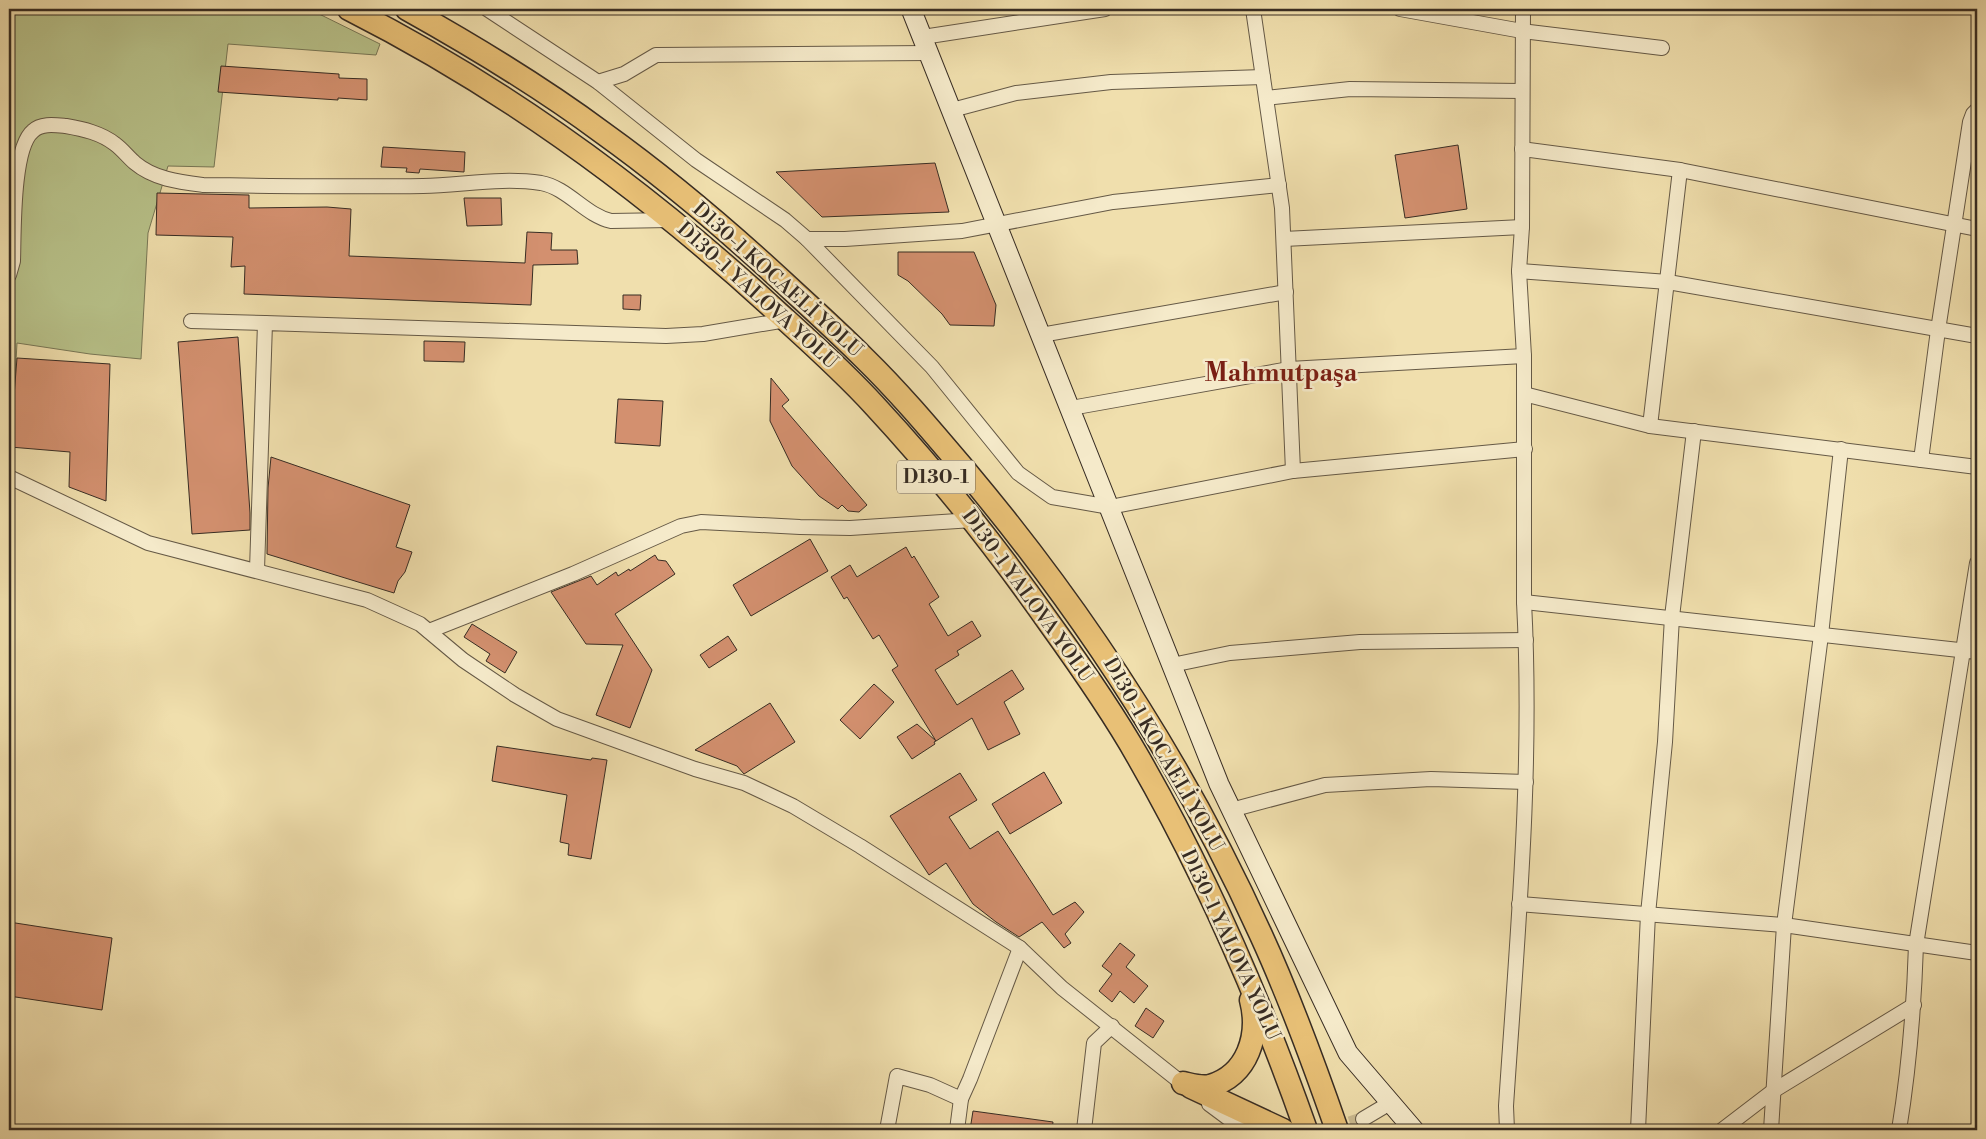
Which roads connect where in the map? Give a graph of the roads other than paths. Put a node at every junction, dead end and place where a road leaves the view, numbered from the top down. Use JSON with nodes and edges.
{"nodes":[{"id":1,"x":349,"y":9,"type":"edge"},
{"id":2,"x":408,"y":9,"type":"edge"},
{"id":3,"x":487,"y":9,"type":"edge"},
{"id":4,"x":911,"y":9,"type":"edge"},
{"id":5,"x":1104,"y":9,"type":"edge"},
{"id":6,"x":1253,"y":9,"type":"edge"},
{"id":7,"x":1400,"y":9,"type":"edge"},
{"id":8,"x":1523,"y":9,"type":"edge"},
{"id":9,"x":1522,"y":31,"type":"junction"},
{"id":10,"x":926,"y":45,"type":"junction"},
{"id":11,"x":1662,"y":48,"type":"dead end"},
{"id":12,"x":1263,"y":77,"type":"junction"},
{"id":13,"x":598,"y":82,"type":"junction"},
{"id":14,"x":1522,"y":91,"type":"junction"},
{"id":15,"x":1266,"y":98,"type":"junction"},
{"id":16,"x":952,"y":110,"type":"junction"},
{"id":17,"x":1977,"y":110,"type":"edge"},
{"id":18,"x":1522,"y":149,"type":"junction"},
{"id":19,"x":1680,"y":170,"type":"junction"},
{"id":20,"x":1279,"y":185,"type":"junction"},
{"id":21,"x":672,"y":220,"type":"junction"},
{"id":22,"x":997,"y":223,"type":"junction"},
{"id":23,"x":1954,"y":226,"type":"junction"},
{"id":24,"x":1522,"y":227,"type":"junction"},
{"id":25,"x":1977,"y":229,"type":"edge"},
{"id":26,"x":807,"y":239,"type":"junction"},
{"id":27,"x":1284,"y":239,"type":"junction"},
{"id":28,"x":1520,"y":271,"type":"junction"},
{"id":29,"x":9,"y":275,"type":"edge"},
{"id":30,"x":1668,"y":282,"type":"junction"},
{"id":31,"x":1286,"y":292,"type":"junction"},
{"id":32,"x":786,"y":320,"type":"junction"},
{"id":33,"x":191,"y":321,"type":"dead end"},
{"id":34,"x":265,"y":323,"type":"junction"},
{"id":35,"x":1938,"y":330,"type":"junction"},
{"id":36,"x":1041,"y":335,"type":"junction"},
{"id":37,"x":1977,"y":336,"type":"edge"},
{"id":38,"x":1524,"y":356,"type":"junction"},
{"id":39,"x":1289,"y":369,"type":"junction"},
{"id":40,"x":1524,"y":394,"type":"junction"},
{"id":41,"x":1071,"y":408,"type":"junction"},
{"id":42,"x":1650,"y":426,"type":"junction"},
{"id":43,"x":1694,"y":431,"type":"junction"},
{"id":44,"x":1525,"y":449,"type":"junction"},
{"id":45,"x":1841,"y":449,"type":"junction"},
{"id":46,"x":1921,"y":460,"type":"junction"},
{"id":47,"x":1977,"y":467,"type":"edge"},
{"id":48,"x":1293,"y":471,"type":"junction"},
{"id":49,"x":9,"y":477,"type":"edge"},
{"id":50,"x":1110,"y":507,"type":"junction"},
{"id":51,"x":973,"y":520,"type":"junction"},
{"id":52,"x":1977,"y":563,"type":"edge"},
{"id":53,"x":256,"y":570,"type":"junction"},
{"id":54,"x":1524,"y":602,"type":"junction"},
{"id":55,"x":1672,"y":617,"type":"junction"},
{"id":56,"x":428,"y":632,"type":"junction"},
{"id":57,"x":1821,"y":635,"type":"junction"},
{"id":58,"x":1526,"y":640,"type":"junction"},
{"id":59,"x":1970,"y":651,"type":"edge"},
{"id":60,"x":1172,"y":664,"type":"junction"},
{"id":61,"x":1526,"y":782,"type":"junction"},
{"id":62,"x":1232,"y":810,"type":"junction"},
{"id":63,"x":1519,"y":904,"type":"junction"},
{"id":64,"x":1648,"y":914,"type":"junction"},
{"id":65,"x":1784,"y":925,"type":"junction"},
{"id":66,"x":1916,"y":945,"type":"junction"},
{"id":67,"x":1020,"y":948,"type":"junction"},
{"id":68,"x":1977,"y":953,"type":"edge"},
{"id":69,"x":1243,"y":968,"type":"junction"},
{"id":70,"x":1914,"y":1005,"type":"junction"},
{"id":71,"x":1112,"y":1026,"type":"junction"},
{"id":72,"x":1183,"y":1083,"type":"junction"},
{"id":73,"x":1773,"y":1091,"type":"junction"},
{"id":74,"x":961,"y":1099,"type":"junction"},
{"id":75,"x":1390,"y":1103,"type":"junction"},
{"id":76,"x":1362,"y":1119,"type":"tunnel mouth"},
{"id":77,"x":887,"y":1130,"type":"edge"},
{"id":78,"x":957,"y":1130,"type":"edge"},
{"id":79,"x":1084,"y":1130,"type":"edge"},
{"id":80,"x":1244,"y":1130,"type":"edge"},
{"id":81,"x":1283,"y":1130,"type":"edge"},
{"id":82,"x":1306,"y":1130,"type":"edge"},
{"id":83,"x":1337,"y":1130,"type":"edge"},
{"id":84,"x":1414,"y":1130,"type":"edge"},
{"id":85,"x":1507,"y":1130,"type":"edge"},
{"id":86,"x":1638,"y":1130,"type":"edge"},
{"id":87,"x":1722,"y":1130,"type":"edge"},
{"id":88,"x":1771,"y":1130,"type":"edge"},
{"id":89,"x":1899,"y":1130,"type":"edge"}],
"edges":[{"from":1,"to":21,"type":"highway","name":"D130-1 YALOVA YOLU","number":"D130-1"},
{"from":2,"to":83,"type":"highway","name":"D130-1 KOCAELİ YOLU","number":"D130-1"},
{"from":3,"to":13,"type":"street"},
{"from":4,"to":10,"type":"main road"},
{"from":5,"to":10,"type":"street"},
{"from":6,"to":12,"type":"street"},
{"from":7,"to":9,"type":"street"},
{"from":8,"to":9,"type":"street"},
{"from":9,"to":11,"type":"street"},
{"from":9,"to":14,"type":"street"},
{"from":10,"to":13,"type":"street"},
{"from":10,"to":16,"type":"main road"},
{"from":12,"to":15,"type":"street"},
{"from":12,"to":16,"type":"street"},
{"from":13,"to":26,"type":"street"},
{"from":14,"to":15,"type":"street"},
{"from":14,"to":18,"type":"street"},
{"from":15,"to":20,"type":"street"},
{"from":16,"to":22,"type":"main road"},
{"from":17,"to":23,"type":"street"},
{"from":18,"to":19,"type":"street"},
{"from":18,"to":24,"type":"street"},
{"from":19,"to":23,"type":"street"},
{"from":19,"to":30,"type":"street"},
{"from":20,"to":22,"type":"street"},
{"from":20,"to":27,"type":"street"},
{"from":21,"to":29,"type":"street"},
{"from":21,"to":32,"type":"highway","name":"D130-1 YALOVA YOLU","number":"D130-1"},
{"from":22,"to":26,"type":"street"},
{"from":22,"to":36,"type":"main road"},
{"from":23,"to":25,"type":"street"},
{"from":23,"to":35,"type":"street"},
{"from":24,"to":27,"type":"street"},
{"from":24,"to":28,"type":"street"},
{"from":26,"to":50,"type":"street"},
{"from":27,"to":31,"type":"street"},
{"from":28,"to":30,"type":"street"},
{"from":28,"to":38,"type":"street"},
{"from":30,"to":35,"type":"street"},
{"from":30,"to":42,"type":"street"},
{"from":31,"to":36,"type":"street"},
{"from":31,"to":39,"type":"street"},
{"from":32,"to":34,"type":"street"},
{"from":32,"to":51,"type":"highway","name":"D130-1 YALOVA YOLU","number":"D130-1"},
{"from":33,"to":34,"type":"street"},
{"from":34,"to":53,"type":"street"},
{"from":35,"to":37,"type":"street"},
{"from":35,"to":46,"type":"street"},
{"from":36,"to":41,"type":"main road"},
{"from":38,"to":39,"type":"street"},
{"from":38,"to":40,"type":"street"},
{"from":39,"to":41,"type":"street"},
{"from":39,"to":48,"type":"street"},
{"from":40,"to":42,"type":"street"},
{"from":40,"to":44,"type":"street"},
{"from":41,"to":50,"type":"main road"},
{"from":42,"to":43,"type":"street"},
{"from":43,"to":45,"type":"street"},
{"from":43,"to":55,"type":"street"},
{"from":44,"to":48,"type":"street"},
{"from":44,"to":54,"type":"street"},
{"from":45,"to":46,"type":"street"},
{"from":45,"to":57,"type":"street"},
{"from":46,"to":47,"type":"street"},
{"from":48,"to":50,"type":"street"},
{"from":49,"to":53,"type":"street"},
{"from":50,"to":60,"type":"main road"},
{"from":51,"to":56,"type":"street"},
{"from":51,"to":69,"type":"highway","name":"D130-1 YALOVA YOLU","number":"D130-1"},
{"from":52,"to":59,"type":"street"},
{"from":53,"to":56,"type":"street"},
{"from":54,"to":55,"type":"street"},
{"from":54,"to":58,"type":"street"},
{"from":55,"to":57,"type":"street"},
{"from":55,"to":64,"type":"street"},
{"from":56,"to":67,"type":"street"},
{"from":57,"to":59,"type":"street"},
{"from":57,"to":65,"type":"street"},
{"from":58,"to":60,"type":"street"},
{"from":58,"to":61,"type":"street"},
{"from":59,"to":66,"type":"street"},
{"from":60,"to":62,"type":"main road"},
{"from":61,"to":62,"type":"street"},
{"from":61,"to":63,"type":"street"},
{"from":62,"to":75,"type":"main road"},
{"from":63,"to":64,"type":"street"},
{"from":63,"to":85,"type":"street"},
{"from":64,"to":65,"type":"street"},
{"from":64,"to":86,"type":"street"},
{"from":65,"to":66,"type":"street"},
{"from":65,"to":73,"type":"street"},
{"from":66,"to":68,"type":"street"},
{"from":66,"to":70,"type":"street"},
{"from":67,"to":71,"type":"street"},
{"from":67,"to":74,"type":"street"},
{"from":69,"to":72,"type":"highway"},
{"from":69,"to":82,"type":"highway","name":"D130-1 YALOVA YOLU","number":"D130-1"},
{"from":70,"to":73,"type":"street"},
{"from":70,"to":89,"type":"street"},
{"from":71,"to":72,"type":"street"},
{"from":71,"to":79,"type":"street"},
{"from":72,"to":80,"type":"street"},
{"from":72,"to":81,"type":"highway"},
{"from":73,"to":87,"type":"street"},
{"from":73,"to":88,"type":"street"},
{"from":74,"to":77,"type":"street"},
{"from":74,"to":78,"type":"street"},
{"from":75,"to":76,"type":"street"},
{"from":75,"to":84,"type":"main road"}]}
